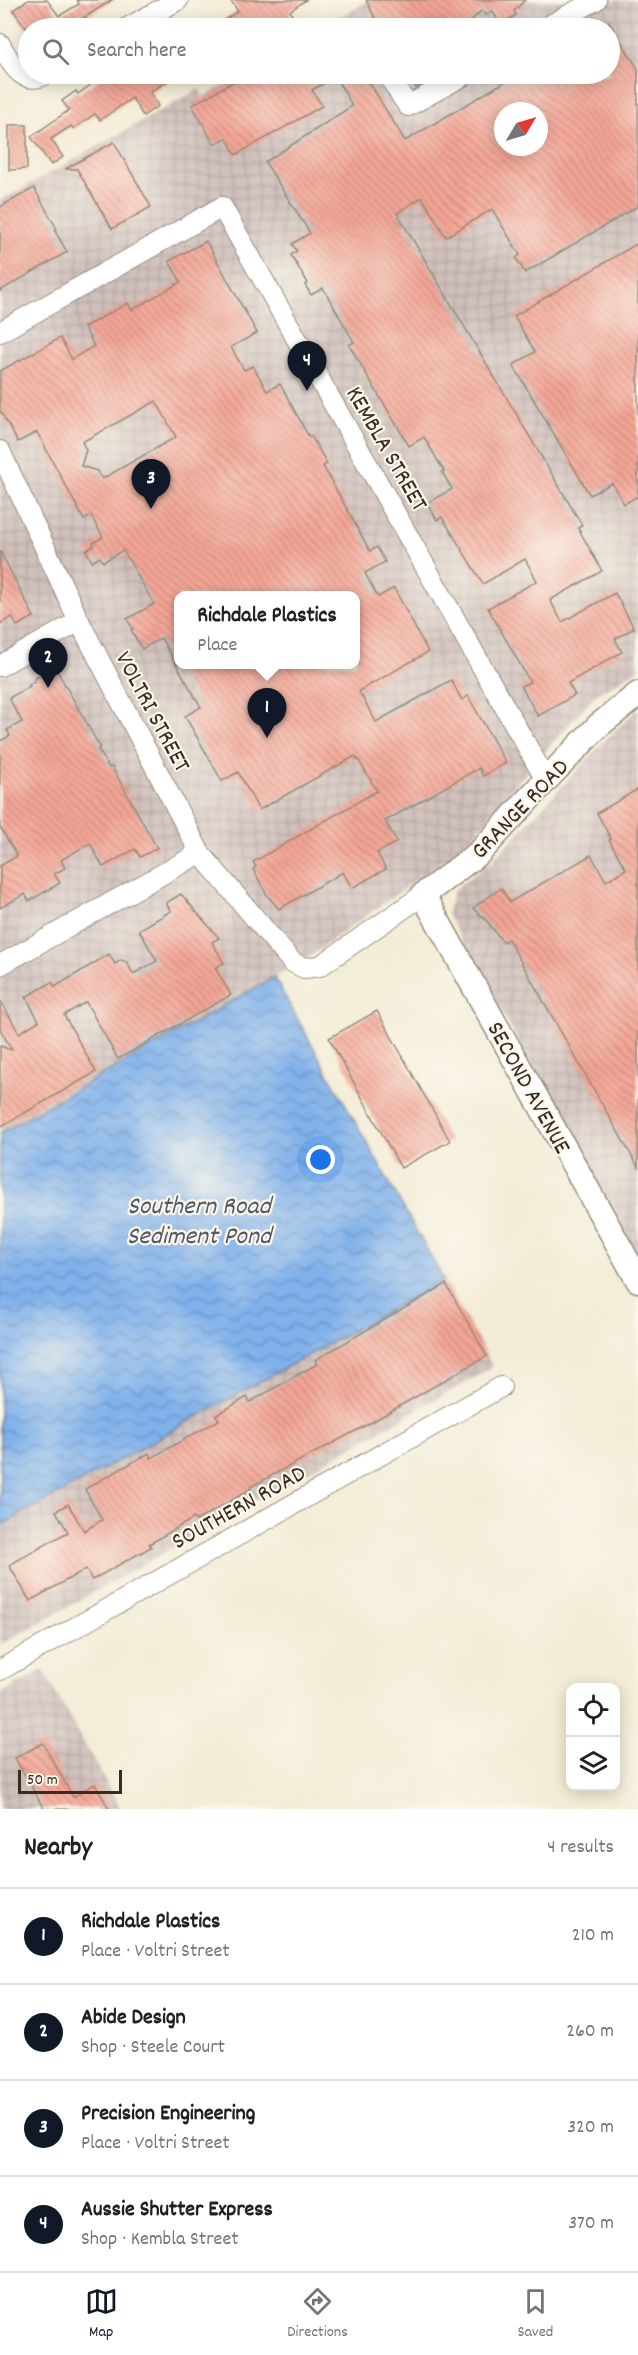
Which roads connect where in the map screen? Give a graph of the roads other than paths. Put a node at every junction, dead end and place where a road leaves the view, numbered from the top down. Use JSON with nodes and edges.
{"nodes":[{"id":1,"x":178,"y":0,"type":"edge"},
{"id":2,"x":596,"y":0,"type":"edge"},
{"id":3,"x":145,"y":18,"type":"edge"},
{"id":4,"x":564,"y":18,"type":"edge"},
{"id":5,"x":0,"y":44,"type":"edge"},
{"id":6,"x":18,"y":72,"type":"edge"},
{"id":7,"x":394,"y":84,"type":"edge"},
{"id":8,"x":448,"y":84,"type":"edge"},
{"id":9,"x":0,"y":332,"type":"edge"},
{"id":10,"x":0,"y":451,"type":"edge"},
{"id":11,"x":79,"y":621,"type":"junction"},
{"id":12,"x":0,"y":666,"type":"edge"},
{"id":13,"x":638,"y":694,"type":"edge"},
{"id":14,"x":546,"y":780,"type":"junction"},
{"id":15,"x":200,"y":853,"type":"junction"},
{"id":16,"x":423,"y":895,"type":"junction"},
{"id":17,"x":0,"y":965,"type":"edge"},
{"id":18,"x":303,"y":968,"type":"joint"},
{"id":19,"x":638,"y":1280,"type":"edge"},
{"id":20,"x":501,"y":1387,"type":"dead end"},
{"id":21,"x":0,"y":1670,"type":"edge"}],
"edges":[{"from":1,"to":3,"type":"street"},
{"from":2,"to":4,"type":"street"},
{"from":5,"to":6,"type":"street"},
{"from":7,"to":8,"type":"street"},
{"from":9,"to":14,"type":"street","name":"KEMBLA STREET"},
{"from":10,"to":11,"type":"street","name":"VOLTRI STREET"},
{"from":11,"to":12,"type":"street"},
{"from":11,"to":15,"type":"street","name":"VOLTRI STREET"},
{"from":13,"to":14,"type":"main road","name":"GRANGE ROAD"},
{"from":14,"to":16,"type":"main road","name":"GRANGE ROAD"},
{"from":15,"to":17,"type":"street"},
{"from":15,"to":18,"type":"street","name":"VOLTRI STREET"},
{"from":16,"to":18,"type":"street","name":"GRANGE ROAD"},
{"from":16,"to":19,"type":"main road","name":"SECOND AVENUE"},
{"from":20,"to":21,"type":"street","name":"SOUTHERN ROAD"}]}
